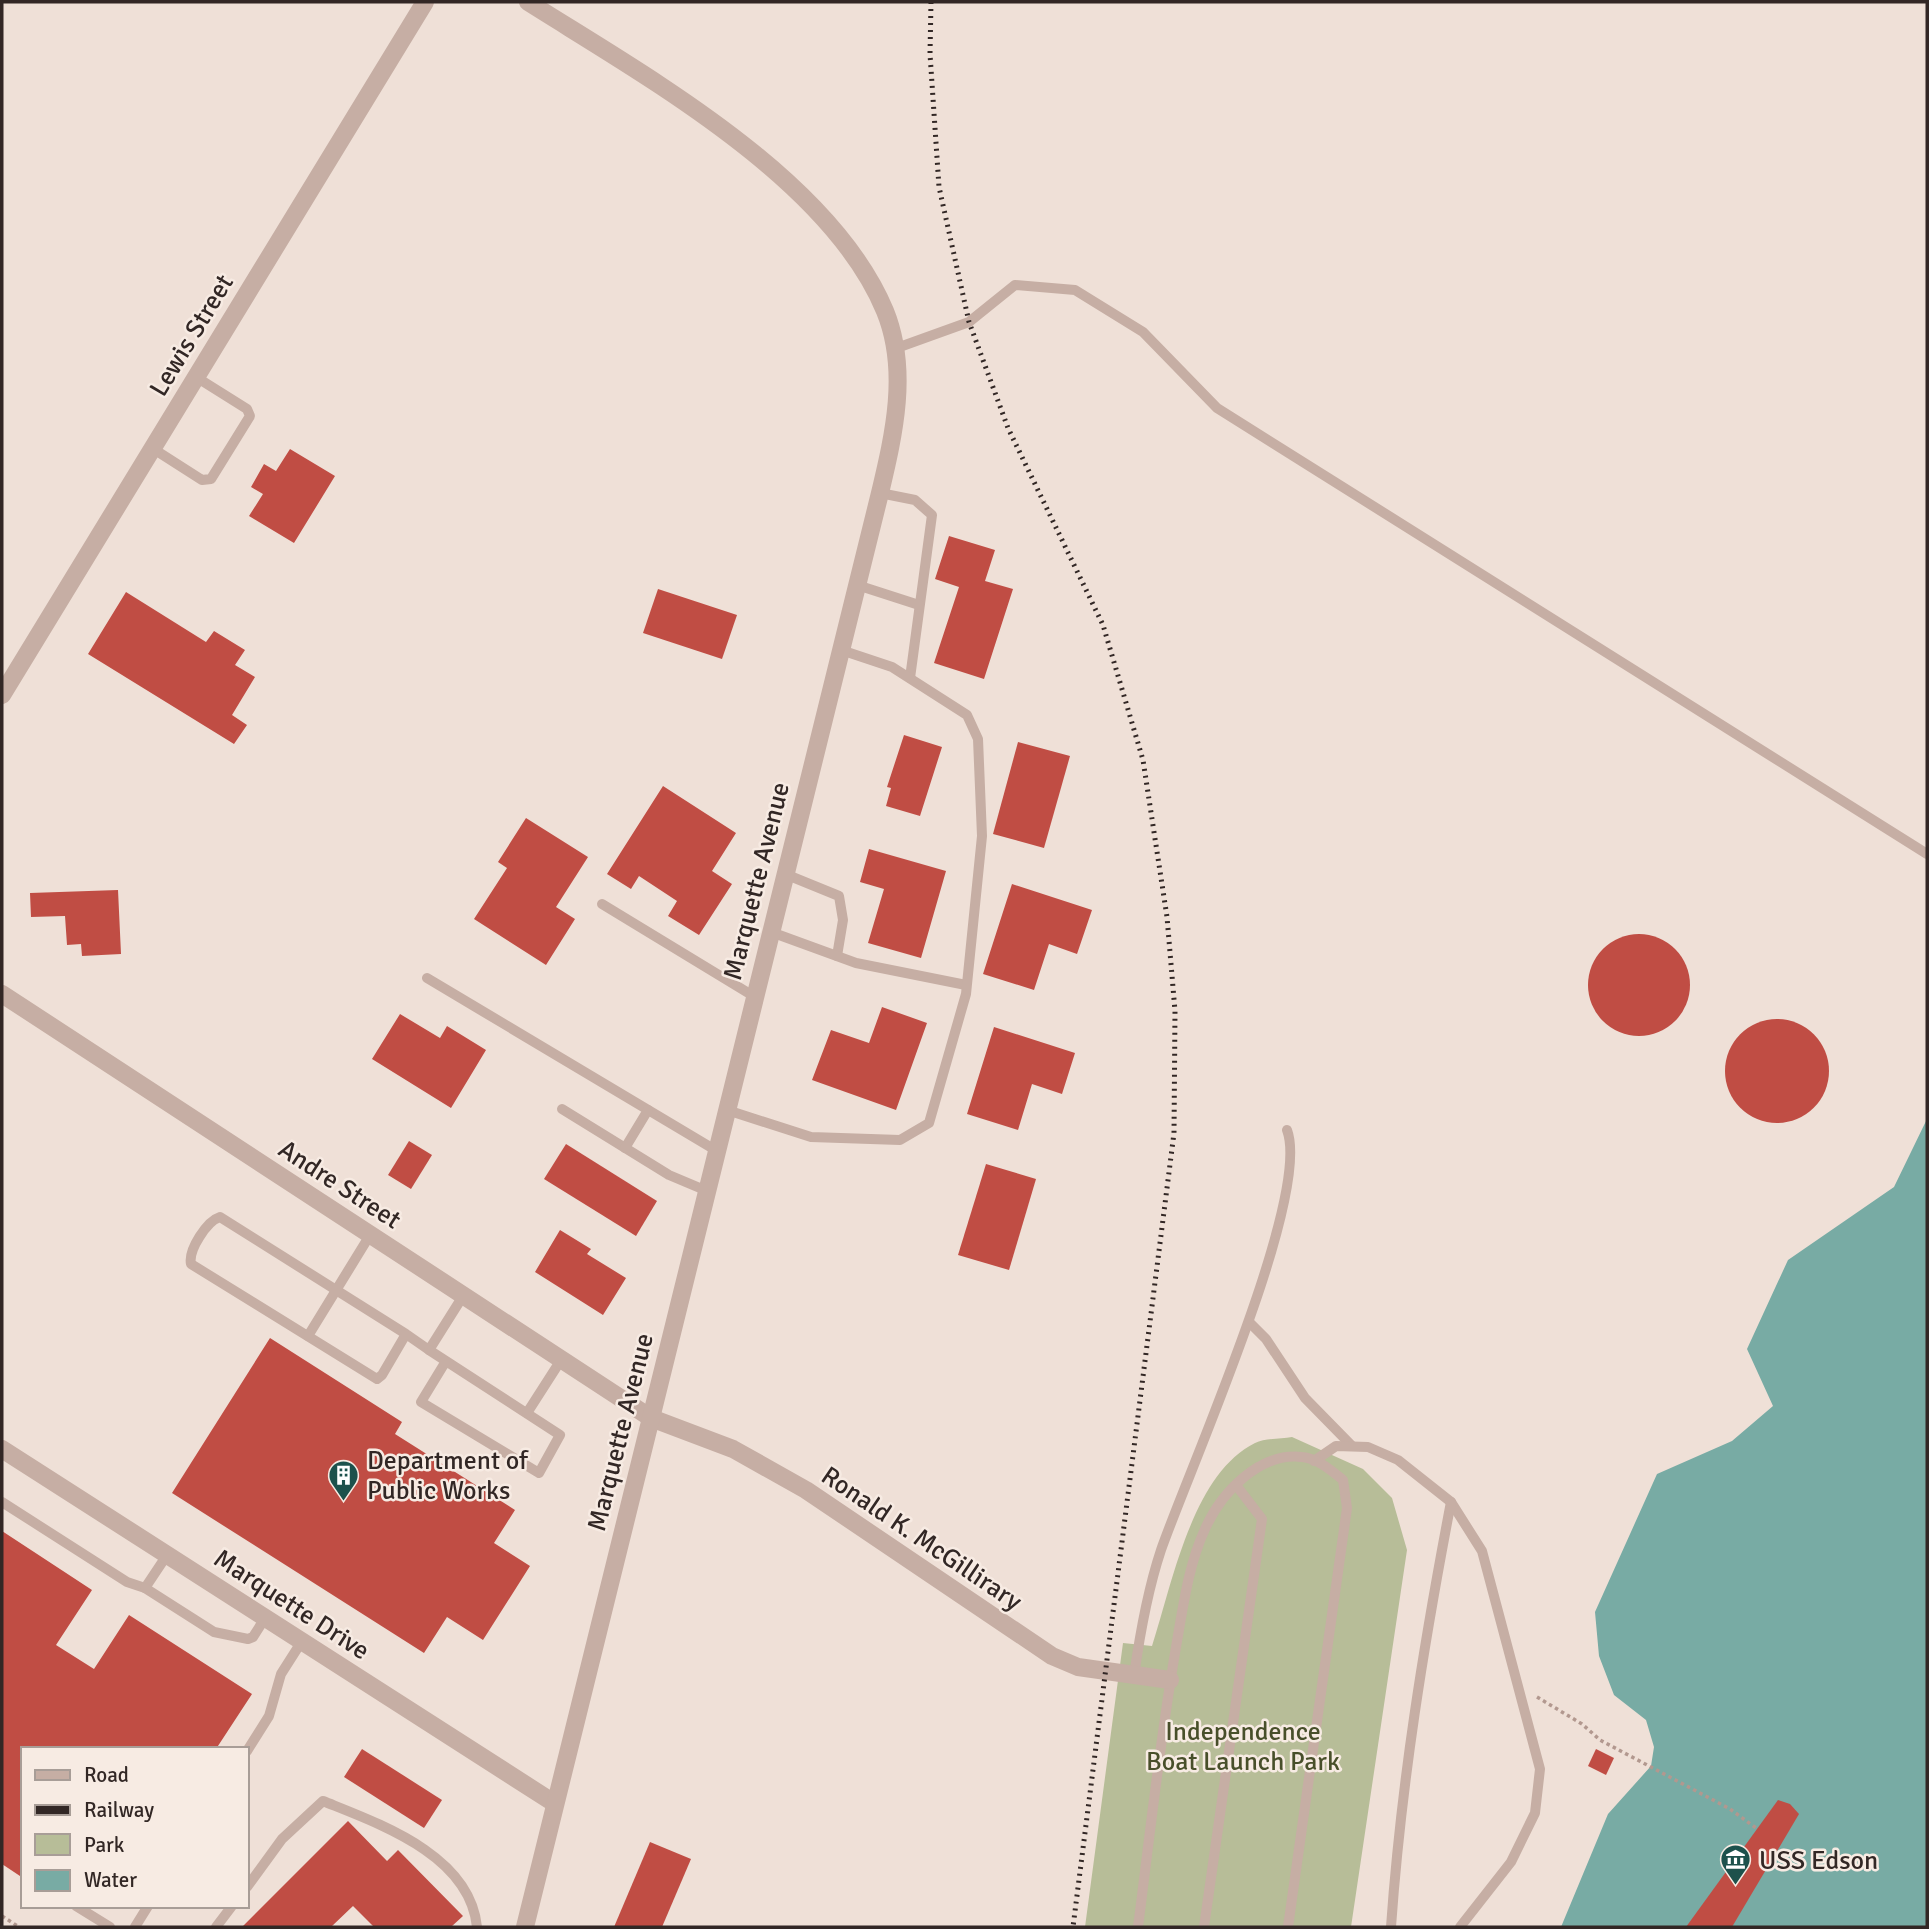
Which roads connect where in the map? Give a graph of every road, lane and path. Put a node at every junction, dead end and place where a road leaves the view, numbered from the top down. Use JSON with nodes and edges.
{"nodes":[{"id":1,"x":425,"y":2,"type":"edge"},
{"id":2,"x":528,"y":2,"type":"edge"},
{"id":3,"x":894,"y":349,"type":"junction"},
{"id":4,"x":195,"y":377,"type":"junction"},
{"id":5,"x":152,"y":449,"type":"junction"},
{"id":6,"x":880,"y":493,"type":"junction"},
{"id":7,"x":857,"y":585,"type":"junction"},
{"id":8,"x":919,"y":605,"type":"junction"},
{"id":9,"x":841,"y":650,"type":"junction"},
{"id":10,"x":910,"y":678,"type":"junction"},
{"id":11,"x":2,"y":695,"type":"edge"},
{"id":12,"x":1927,"y":854,"type":"edge"},
{"id":13,"x":785,"y":874,"type":"junction"},
{"id":14,"x":602,"y":904,"type":"dead end"},
{"id":15,"x":771,"y":932,"type":"junction"},
{"id":16,"x":837,"y":956,"type":"junction"},
{"id":17,"x":427,"y":978,"type":"dead end"},
{"id":18,"x":967,"y":985,"type":"junction"},
{"id":19,"x":2,"y":994,"type":"edge"},
{"id":20,"x":755,"y":998,"type":"junction"},
{"id":21,"x":562,"y":1110,"type":"dead end"},
{"id":22,"x":648,"y":1110,"type":"junction"},
{"id":23,"x":727,"y":1110,"type":"junction"},
{"id":24,"x":1287,"y":1130,"type":"dead end"},
{"id":25,"x":625,"y":1148,"type":"junction"},
{"id":26,"x":717,"y":1151,"type":"junction"},
{"id":27,"x":707,"y":1191,"type":"junction"},
{"id":28,"x":370,"y":1235,"type":"junction"},
{"id":29,"x":336,"y":1290,"type":"junction"},
{"id":30,"x":463,"y":1296,"type":"junction"},
{"id":31,"x":1249,"y":1322,"type":"junction"},
{"id":32,"x":407,"y":1334,"type":"junction"},
{"id":33,"x":308,"y":1336,"type":"junction"},
{"id":34,"x":429,"y":1350,"type":"junction"},
{"id":35,"x":561,"y":1360,"type":"junction"},
{"id":36,"x":446,"y":1361,"type":"junction"},
{"id":37,"x":527,"y":1413,"type":"junction"},
{"id":38,"x":651,"y":1418,"type":"junction"},
{"id":39,"x":1352,"y":1446,"type":"junction"},
{"id":40,"x":2,"y":1449,"type":"edge"},
{"id":41,"x":1314,"y":1461,"type":"junction"},
{"id":42,"x":1236,"y":1485,"type":"junction"},
{"id":43,"x":2,"y":1502,"type":"edge"},
{"id":44,"x":1451,"y":1502,"type":"junction"},
{"id":45,"x":167,"y":1555,"type":"junction"},
{"id":46,"x":145,"y":1588,"type":"junction"},
{"id":47,"x":265,"y":1618,"type":"junction"},
{"id":48,"x":302,"y":1642,"type":"junction"},
{"id":49,"x":1134,"y":1675,"type":"junction"},
{"id":50,"x":1170,"y":1680,"type":"junction"},
{"id":51,"x":1520,"y":1687,"type":"junction"},
{"id":52,"x":248,"y":1749,"type":"edge"},
{"id":53,"x":554,"y":1804,"type":"junction"},
{"id":54,"x":1756,"y":1828,"type":"dead end"},
{"id":55,"x":248,"y":1885,"type":"edge"},
{"id":56,"x":79,"y":1908,"type":"edge"},
{"id":57,"x":147,"y":1908,"type":"edge"},
{"id":58,"x":230,"y":1908,"type":"edge"},
{"id":59,"x":2,"y":1916,"type":"edge"},
{"id":60,"x":19,"y":1927,"type":"edge"},
{"id":61,"x":110,"y":1927,"type":"edge"},
{"id":62,"x":135,"y":1927,"type":"edge"},
{"id":63,"x":216,"y":1927,"type":"edge"},
{"id":64,"x":477,"y":1927,"type":"edge"},
{"id":65,"x":525,"y":1927,"type":"edge"},
{"id":66,"x":1138,"y":1927,"type":"edge"},
{"id":67,"x":1204,"y":1927,"type":"edge"},
{"id":68,"x":1288,"y":1927,"type":"edge"},
{"id":69,"x":1391,"y":1927,"type":"edge"},
{"id":70,"x":1460,"y":1927,"type":"edge"}],
"edges":[{"from":1,"to":4,"type":"street","name":"Lewis Street"},
{"from":2,"to":3,"type":"street","name":"Marquette Avenue"},
{"from":3,"to":6,"type":"street","name":"Marquette Avenue"},
{"from":3,"to":12,"type":"lane"},
{"from":4,"to":5,"type":"street","name":"Lewis Street"},
{"from":4,"to":5,"type":"lane"},
{"from":5,"to":11,"type":"street","name":"Lewis Street"},
{"from":6,"to":7,"type":"street","name":"Marquette Avenue"},
{"from":6,"to":8,"type":"lane"},
{"from":7,"to":8,"type":"lane"},
{"from":7,"to":9,"type":"street","name":"Marquette Avenue"},
{"from":8,"to":10,"type":"lane"},
{"from":9,"to":10,"type":"lane"},
{"from":9,"to":13,"type":"street","name":"Marquette Avenue"},
{"from":10,"to":18,"type":"lane"},
{"from":13,"to":15,"type":"street","name":"Marquette Avenue"},
{"from":13,"to":16,"type":"lane"},
{"from":14,"to":20,"type":"lane"},
{"from":15,"to":16,"type":"lane"},
{"from":15,"to":20,"type":"street","name":"Marquette Avenue"},
{"from":16,"to":18,"type":"lane"},
{"from":17,"to":22,"type":"lane"},
{"from":18,"to":23,"type":"lane"},
{"from":19,"to":28,"type":"street","name":"Andre Street"},
{"from":20,"to":23,"type":"street","name":"Marquette Avenue"},
{"from":21,"to":25,"type":"lane"},
{"from":22,"to":25,"type":"lane"},
{"from":22,"to":26,"type":"lane"},
{"from":23,"to":26,"type":"street","name":"Marquette Avenue"},
{"from":24,"to":31,"type":"lane"},
{"from":25,"to":27,"type":"lane"},
{"from":26,"to":27,"type":"street","name":"Marquette Avenue"},
{"from":27,"to":38,"type":"street","name":"Marquette Avenue"},
{"from":28,"to":29,"type":"lane"},
{"from":28,"to":30,"type":"street","name":"Andre Street"},
{"from":29,"to":32,"type":"lane"},
{"from":29,"to":33,"type":"lane"},
{"from":29,"to":33,"type":"lane"},
{"from":30,"to":34,"type":"lane"},
{"from":30,"to":35,"type":"street","name":"Andre Street"},
{"from":31,"to":39,"type":"lane"},
{"from":31,"to":49,"type":"lane"},
{"from":32,"to":33,"type":"lane"},
{"from":32,"to":34,"type":"lane"},
{"from":34,"to":36,"type":"lane"},
{"from":35,"to":37,"type":"lane"},
{"from":35,"to":38,"type":"street","name":"Andre Street"},
{"from":36,"to":37,"type":"lane"},
{"from":36,"to":37,"type":"lane"},
{"from":38,"to":49,"type":"street","name":"Ronald K. McGillirary"},
{"from":38,"to":53,"type":"street","name":"Marquette Avenue"},
{"from":39,"to":41,"type":"lane"},
{"from":39,"to":44,"type":"lane"},
{"from":40,"to":45,"type":"street","name":"Marquette Drive"},
{"from":41,"to":42,"type":"lane"},
{"from":41,"to":68,"type":"lane"},
{"from":42,"to":50,"type":"lane"},
{"from":42,"to":67,"type":"lane"},
{"from":43,"to":46,"type":"lane"},
{"from":44,"to":51,"type":"lane"},
{"from":44,"to":69,"type":"lane"},
{"from":45,"to":46,"type":"lane"},
{"from":45,"to":47,"type":"street","name":"Marquette Drive"},
{"from":46,"to":47,"type":"lane"},
{"from":47,"to":48,"type":"street","name":"Marquette Drive"},
{"from":48,"to":52,"type":"lane"},
{"from":48,"to":53,"type":"street","name":"Marquette Drive"},
{"from":49,"to":50,"type":"street","name":"Ronald K. McGillirary"},
{"from":50,"to":66,"type":"lane"},
{"from":51,"to":54,"type":"path"},
{"from":51,"to":70,"type":"lane"},
{"from":53,"to":65,"type":"street","name":"Marquette Avenue"},
{"from":55,"to":64,"type":"lane"},
{"from":56,"to":61,"type":"lane"},
{"from":57,"to":62,"type":"lane"},
{"from":58,"to":63,"type":"lane"},
{"from":59,"to":60,"type":"path"}]}
